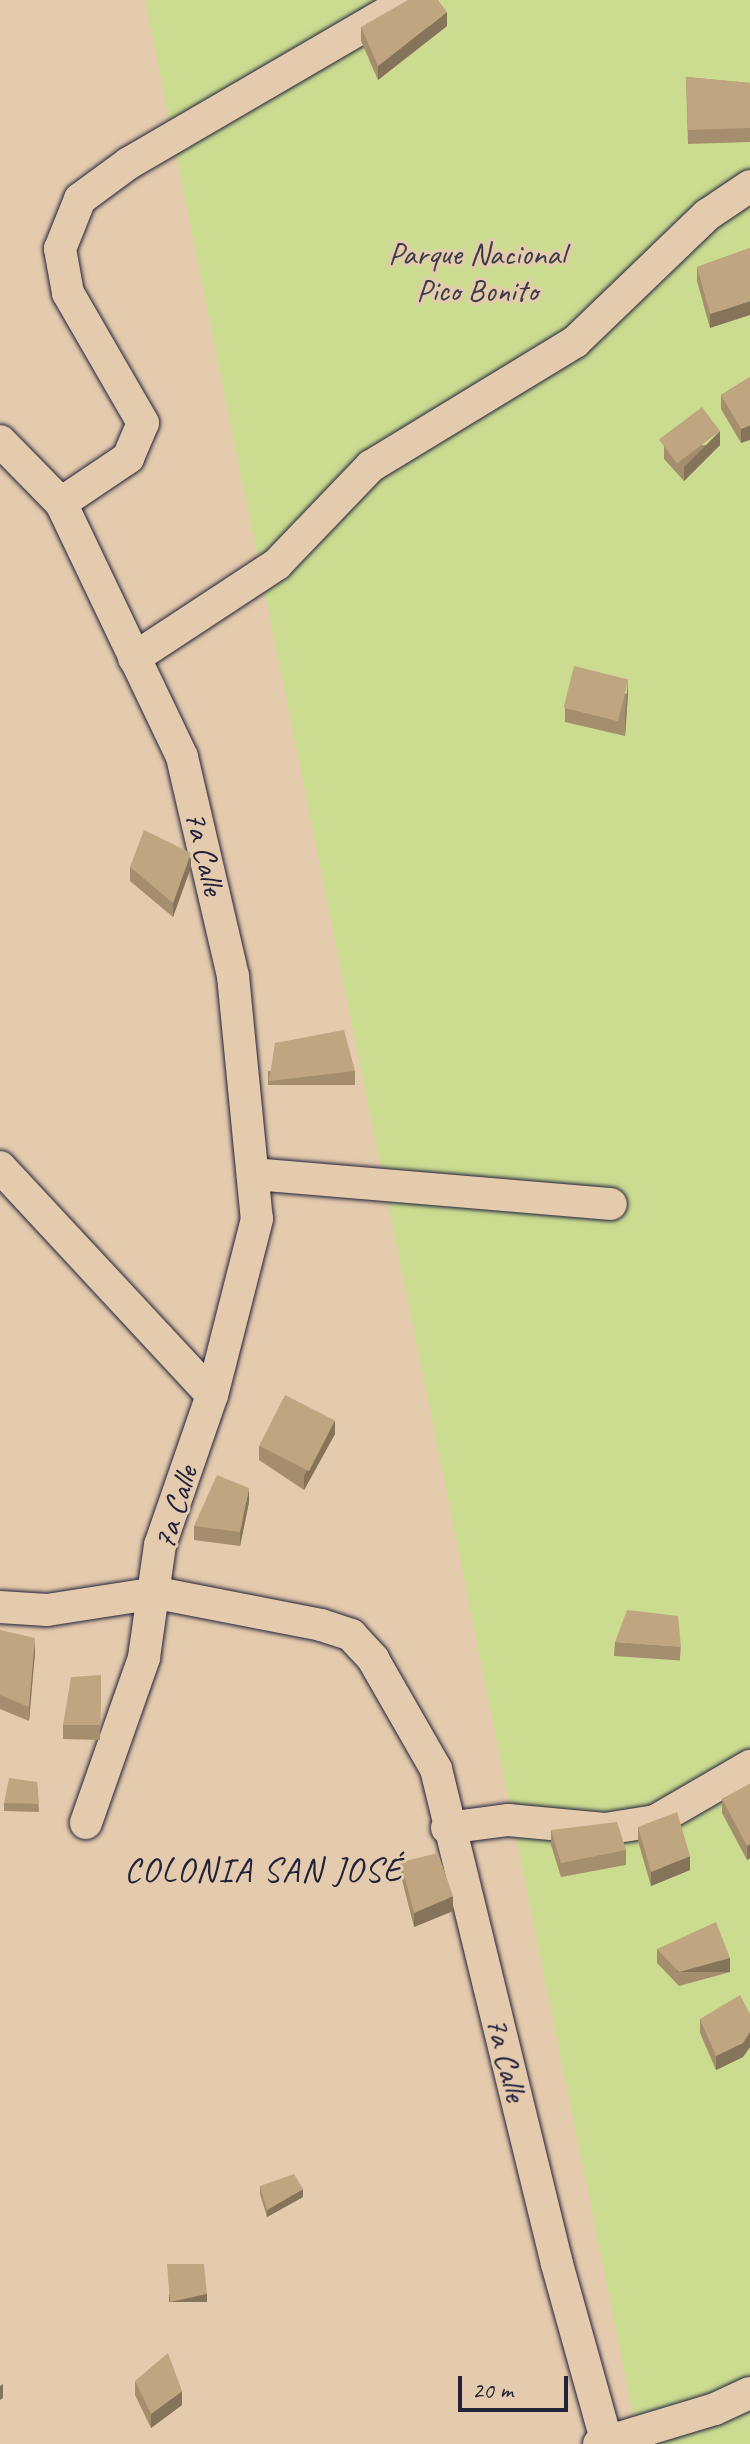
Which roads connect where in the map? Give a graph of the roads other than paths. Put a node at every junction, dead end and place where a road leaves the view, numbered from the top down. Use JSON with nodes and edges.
{"nodes":[{"id":1,"x":409,"y":0,"type":"edge"},
{"id":2,"x":750,"y":186,"type":"edge"},
{"id":3,"x":0,"y":441,"type":"edge"},
{"id":4,"x":61,"y":503,"type":"junction"},
{"id":5,"x":134,"y":658,"type":"junction"},
{"id":6,"x":0,"y":1167,"type":"edge"},
{"id":7,"x":253,"y":1174,"type":"junction"},
{"id":8,"x":611,"y":1204,"type":"dead end"},
{"id":9,"x":212,"y":1395,"type":"junction"},
{"id":10,"x":157,"y":1593,"type":"junction"},
{"id":11,"x":0,"y":1607,"type":"edge"},
{"id":12,"x":750,"y":1766,"type":"edge"},
{"id":13,"x":86,"y":1823,"type":"dead end"},
{"id":14,"x":447,"y":1828,"type":"junction"},
{"id":15,"x":750,"y":2393,"type":"edge"},
{"id":16,"x":602,"y":2442,"type":"edge"}],
"edges":[{"from":1,"to":4,"type":"street"},
{"from":2,"to":5,"type":"street"},
{"from":3,"to":4,"type":"street","name":"7a Calle"},
{"from":4,"to":5,"type":"street","name":"7a Calle"},
{"from":5,"to":7,"type":"street","name":"7a Calle"},
{"from":6,"to":9,"type":"street"},
{"from":7,"to":8,"type":"street"},
{"from":7,"to":9,"type":"street","name":"7a Calle"},
{"from":9,"to":10,"type":"street","name":"7a Calle"},
{"from":10,"to":11,"type":"street"},
{"from":10,"to":13,"type":"street"},
{"from":10,"to":14,"type":"street","name":"7a Calle"},
{"from":12,"to":14,"type":"street"},
{"from":14,"to":16,"type":"street","name":"7a Calle"},
{"from":15,"to":16,"type":"street"}]}
